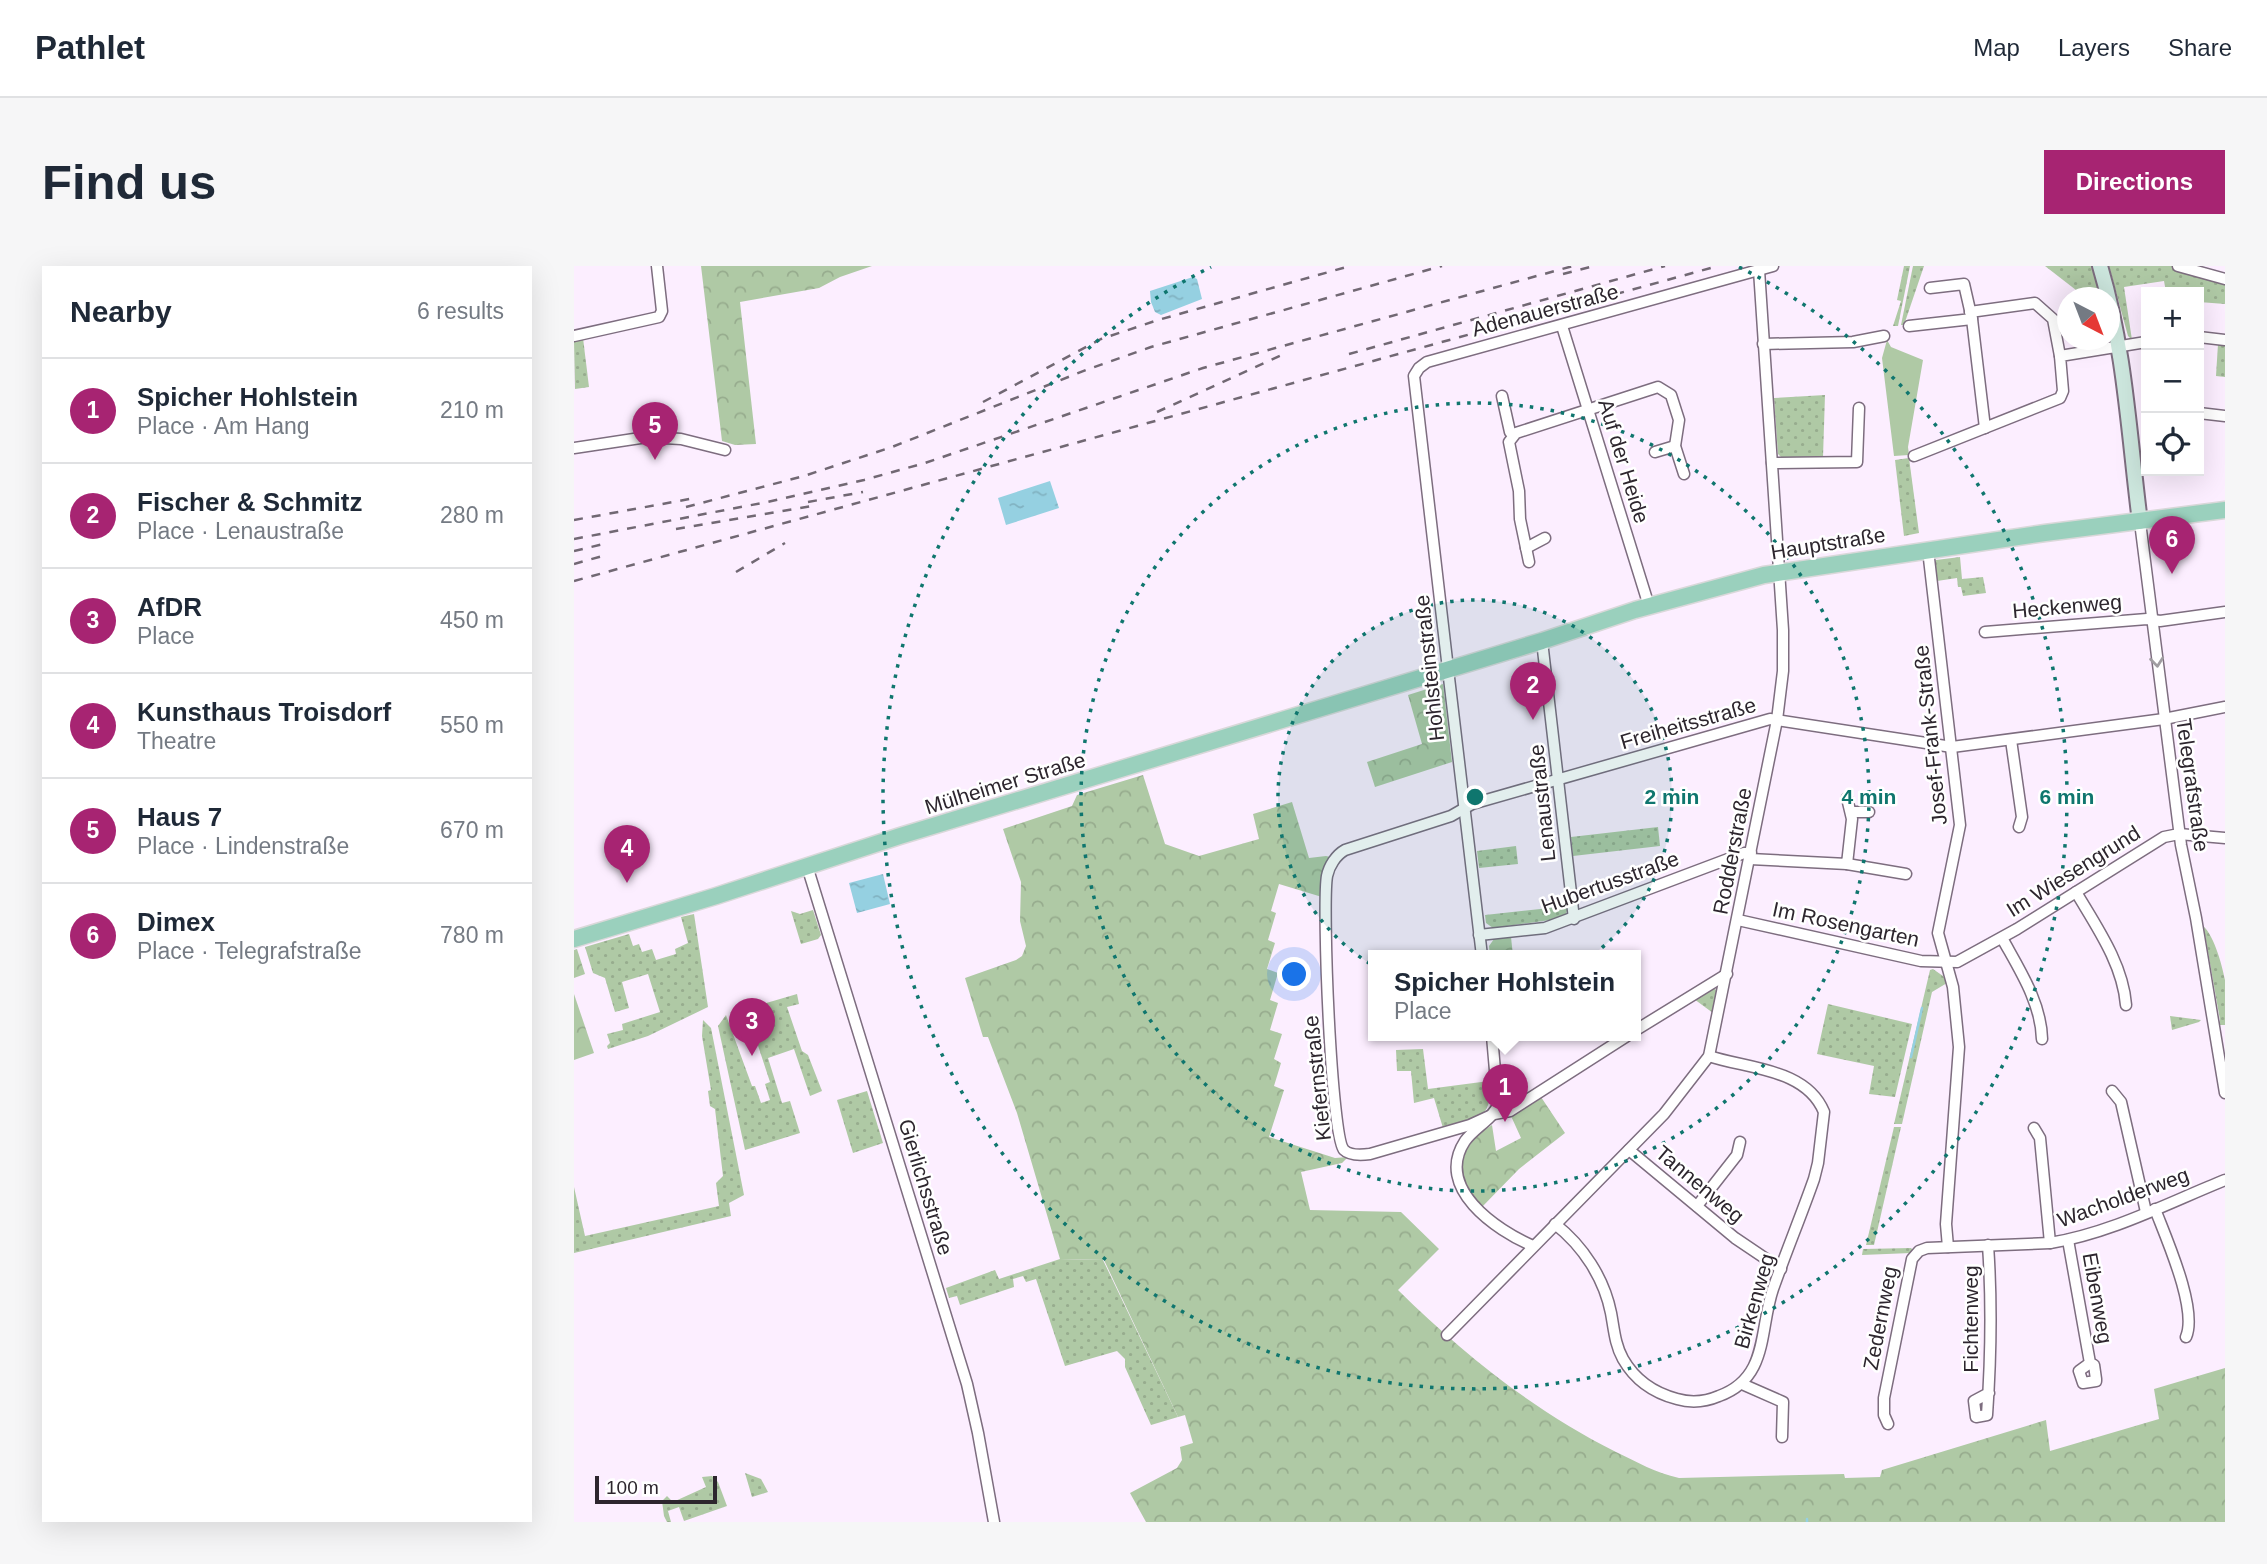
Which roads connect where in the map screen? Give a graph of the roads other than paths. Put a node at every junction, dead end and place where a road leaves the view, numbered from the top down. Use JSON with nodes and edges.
{"nodes":[{"id":1,"x":657,"y":266,"type":"edge"},
{"id":2,"x":1773,"y":266,"type":"edge"},
{"id":3,"x":2101,"y":266,"type":"edge"},
{"id":4,"x":2178,"y":266,"type":"edge"},
{"id":5,"x":1759,"y":270,"type":"junction"},
{"id":6,"x":2225,"y":279,"type":"edge"},
{"id":7,"x":2107,"y":287,"type":"edge"},
{"id":8,"x":1930,"y":288,"type":"dead end"},
{"id":9,"x":1971,"y":316,"type":"junction"},
{"id":10,"x":1562,"y":326,"type":"junction"},
{"id":11,"x":1909,"y":326,"type":"dead end"},
{"id":12,"x":574,"y":336,"type":"edge"},
{"id":13,"x":1884,"y":337,"type":"dead end"},
{"id":14,"x":2204,"y":338,"type":"edge"},
{"id":15,"x":2225,"y":340,"type":"edge"},
{"id":16,"x":2141,"y":343,"type":"edge"},
{"id":17,"x":1763,"y":344,"type":"junction"},
{"id":18,"x":2120,"y":347,"type":"edge"},
{"id":19,"x":2099,"y":350,"type":"edge"},
{"id":20,"x":2118,"y":350,"type":"edge"},
{"id":21,"x":2060,"y":356,"type":"junction"},
{"id":22,"x":1415,"y":376,"type":"joint"},
{"id":23,"x":1502,"y":396,"type":"dead end"},
{"id":24,"x":1858,"y":408,"type":"dead end"},
{"id":25,"x":1588,"y":410,"type":"junction"},
{"id":26,"x":2204,"y":414,"type":"edge"},
{"id":27,"x":2225,"y":416,"type":"edge"},
{"id":28,"x":1985,"y":428,"type":"junction"},
{"id":29,"x":1513,"y":435,"type":"junction"},
{"id":30,"x":1675,"y":446,"type":"junction"},
{"id":31,"x":574,"y":448,"type":"edge"},
{"id":32,"x":725,"y":450,"type":"dead end"},
{"id":33,"x":1655,"y":453,"type":"dead end"},
{"id":34,"x":1914,"y":456,"type":"dead end"},
{"id":35,"x":1772,"y":463,"type":"junction"},
{"id":36,"x":1684,"y":474,"type":"dead end"},
{"id":37,"x":2225,"y":510,"type":"edge"},
{"id":38,"x":2140,"y":522,"type":"junction"},
{"id":39,"x":1545,"y":538,"type":"dead end"},
{"id":40,"x":1526,"y":548,"type":"junction"},
{"id":41,"x":1928,"y":550,"type":"junction"},
{"id":42,"x":1529,"y":562,"type":"dead end"},
{"id":43,"x":1779,"y":572,"type":"junction"},
{"id":44,"x":1649,"y":606,"type":"junction"},
{"id":45,"x":2225,"y":611,"type":"edge"},
{"id":46,"x":2153,"y":620,"type":"junction"},
{"id":47,"x":1985,"y":632,"type":"dead end"},
{"id":48,"x":1542,"y":641,"type":"junction"},
{"id":49,"x":1449,"y":668,"type":"junction"},
{"id":50,"x":2225,"y":707,"type":"edge"},
{"id":51,"x":2164,"y":719,"type":"junction"},
{"id":52,"x":1777,"y":720,"type":"junction"},
{"id":53,"x":2011,"y":740,"type":"junction"},
{"id":54,"x":1952,"y":747,"type":"junction"},
{"id":55,"x":1559,"y":780,"type":"junction"},
{"id":56,"x":1847,"y":799,"type":"dead end"},
{"id":57,"x":1463,"y":809,"type":"junction"},
{"id":58,"x":1852,"y":812,"type":"junction"},
{"id":59,"x":1870,"y":812,"type":"dead end"},
{"id":60,"x":2019,"y":827,"type":"dead end"},
{"id":61,"x":2179,"y":834,"type":"junction"},
{"id":62,"x":2225,"y":838,"type":"edge"},
{"id":63,"x":1751,"y":856,"type":"junction"},
{"id":64,"x":1847,"y":864,"type":"junction"},
{"id":65,"x":807,"y":866,"type":"junction"},
{"id":66,"x":1906,"y":874,"type":"dead end"},
{"id":67,"x":2076,"y":892,"type":"junction"},
{"id":68,"x":1574,"y":919,"type":"junction"},
{"id":69,"x":1738,"y":920,"type":"junction"},
{"id":70,"x":1479,"y":935,"type":"junction"},
{"id":71,"x":2002,"y":938,"type":"junction"},
{"id":72,"x":574,"y":939,"type":"edge"},
{"id":73,"x":1481,"y":950,"type":"edge"},
{"id":74,"x":1947,"y":963,"type":"junction"},
{"id":75,"x":1727,"y":974,"type":"junction"},
{"id":76,"x":2126,"y":1005,"type":"dead end"},
{"id":77,"x":1641,"y":1027,"type":"edge"},
{"id":78,"x":2042,"y":1039,"type":"dead end"},
{"id":79,"x":1493,"y":1041,"type":"edge"},
{"id":80,"x":1619,"y":1041,"type":"edge"},
{"id":81,"x":1709,"y":1056,"type":"junction"},
{"id":82,"x":2112,"y":1091,"type":"dead end"},
{"id":83,"x":2225,"y":1093,"type":"edge"},
{"id":84,"x":1494,"y":1114,"type":"junction"},
{"id":85,"x":2034,"y":1128,"type":"dead end"},
{"id":86,"x":1741,"y":1142,"type":"dead end"},
{"id":87,"x":1629,"y":1150,"type":"junction"},
{"id":88,"x":2225,"y":1180,"type":"edge"},
{"id":89,"x":1697,"y":1206,"type":"junction"},
{"id":90,"x":2151,"y":1210,"type":"junction"},
{"id":91,"x":1555,"y":1224,"type":"junction"},
{"id":92,"x":2068,"y":1240,"type":"junction"},
{"id":93,"x":2050,"y":1243,"type":"junction"},
{"id":94,"x":1988,"y":1245,"type":"junction"},
{"id":95,"x":1533,"y":1246,"type":"junction"},
{"id":96,"x":1948,"y":1247,"type":"junction"},
{"id":97,"x":1781,"y":1269,"type":"junction"},
{"id":98,"x":1447,"y":1335,"type":"dead end"},
{"id":99,"x":2186,"y":1337,"type":"dead end"},
{"id":100,"x":2090,"y":1363,"type":"dead end"},
{"id":101,"x":1742,"y":1384,"type":"junction"},
{"id":102,"x":1989,"y":1393,"type":"dead end"},
{"id":103,"x":1888,"y":1424,"type":"dead end"},
{"id":104,"x":1782,"y":1437,"type":"dead end"},
{"id":105,"x":994,"y":1522,"type":"edge"}],
"edges":[{"from":1,"to":12,"type":"street"},
{"from":2,"to":5,"type":"street","name":"Adenauerstraße"},
{"from":3,"to":7,"type":"main road"},
{"from":4,"to":6,"type":"street"},
{"from":5,"to":10,"type":"street","name":"Adenauerstraße"},
{"from":5,"to":17,"type":"street","name":"Rodderstraße"},
{"from":8,"to":9,"type":"street"},
{"from":9,"to":11,"type":"street"},
{"from":9,"to":21,"type":"street"},
{"from":9,"to":28,"type":"street"},
{"from":10,"to":22,"type":"street","name":"Adenauerstraße"},
{"from":10,"to":25,"type":"street","name":"Auf der Heide"},
{"from":13,"to":17,"type":"street"},
{"from":14,"to":15,"type":"street"},
{"from":16,"to":18,"type":"street"},
{"from":17,"to":35,"type":"street","name":"Rodderstraße"},
{"from":19,"to":21,"type":"street"},
{"from":20,"to":38,"type":"main road"},
{"from":21,"to":28,"type":"street"},
{"from":22,"to":49,"type":"street","name":"Hohlsteinstraße"},
{"from":23,"to":29,"type":"street"},
{"from":24,"to":35,"type":"street"},
{"from":25,"to":29,"type":"street"},
{"from":25,"to":30,"type":"street"},
{"from":25,"to":44,"type":"street","name":"Auf der Heide"},
{"from":26,"to":27,"type":"street"},
{"from":28,"to":34,"type":"street"},
{"from":29,"to":40,"type":"street"},
{"from":30,"to":33,"type":"street"},
{"from":30,"to":36,"type":"street"},
{"from":31,"to":32,"type":"street"},
{"from":35,"to":43,"type":"street","name":"Rodderstraße"},
{"from":37,"to":38,"type":"main road","name":"Hauptstraße"},
{"from":38,"to":41,"type":"main road","name":"Hauptstraße"},
{"from":38,"to":46,"type":"street","name":"Telegrafstraße"},
{"from":39,"to":40,"type":"street"},
{"from":40,"to":42,"type":"street"},
{"from":41,"to":43,"type":"main road","name":"Hauptstraße"},
{"from":41,"to":54,"type":"street","name":"Josef-Frank-Straße"},
{"from":43,"to":44,"type":"main road","name":"Hauptstraße"},
{"from":43,"to":52,"type":"street","name":"Rodderstraße"},
{"from":44,"to":48,"type":"main road","name":"Hauptstraße"},
{"from":45,"to":46,"type":"street","name":"Heckenweg"},
{"from":46,"to":47,"type":"street","name":"Heckenweg"},
{"from":46,"to":51,"type":"street","name":"Telegrafstraße","one_way":true},
{"from":48,"to":49,"type":"main road","name":"Hauptstraße"},
{"from":48,"to":55,"type":"street","name":"Lenaustraße"},
{"from":49,"to":57,"type":"street","name":"Hohlsteinstraße"},
{"from":49,"to":65,"type":"main road","name":"Mülheimer Straße"},
{"from":50,"to":51,"type":"street","name":"Freiheitsstraße"},
{"from":51,"to":53,"type":"street","name":"Freiheitsstraße"},
{"from":51,"to":61,"type":"street","name":"Telegrafstraße"},
{"from":52,"to":54,"type":"street","name":"Freiheitsstraße"},
{"from":52,"to":55,"type":"street","name":"Freiheitsstraße"},
{"from":52,"to":63,"type":"street","name":"Rodderstraße"},
{"from":53,"to":54,"type":"street","name":"Freiheitsstraße"},
{"from":53,"to":60,"type":"street"},
{"from":54,"to":74,"type":"street","name":"Josef-Frank-Straße"},
{"from":55,"to":57,"type":"street","name":"Freiheitsstraße"},
{"from":55,"to":68,"type":"street","name":"Lenaustraße"},
{"from":56,"to":58,"type":"street"},
{"from":57,"to":70,"type":"street","name":"Hohlsteinstraße"},
{"from":57,"to":84,"type":"street","name":"Kiefernstraße"},
{"from":58,"to":59,"type":"street"},
{"from":58,"to":64,"type":"street"},
{"from":61,"to":62,"type":"street","name":"Im Wiesengrund"},
{"from":61,"to":67,"type":"street","name":"Im Wiesengrund"},
{"from":61,"to":83,"type":"street","name":"Telegrafstraße"},
{"from":63,"to":64,"type":"street","name":"Hubertusstraße"},
{"from":63,"to":68,"type":"street","name":"Hubertusstraße"},
{"from":63,"to":69,"type":"street","name":"Rodderstraße"},
{"from":64,"to":66,"type":"street","name":"Hubertusstraße"},
{"from":65,"to":72,"type":"main road","name":"Mülheimer Straße"},
{"from":65,"to":105,"type":"street","name":"Gierlichsstraße"},
{"from":67,"to":71,"type":"street","name":"Im Wiesengrund"},
{"from":67,"to":76,"type":"street"},
{"from":68,"to":70,"type":"street","name":"Hubertusstraße"},
{"from":69,"to":74,"type":"street","name":"Im Rosengarten"},
{"from":69,"to":75,"type":"street","name":"Rodderstraße"},
{"from":70,"to":73,"type":"street","name":"Hohlsteinstraße"},
{"from":71,"to":74,"type":"street","name":"Im Wiesengrund"},
{"from":71,"to":78,"type":"street"},
{"from":74,"to":96,"type":"street","name":"Josef-Frank-Straße"},
{"from":75,"to":77,"type":"street"},
{"from":75,"to":81,"type":"street","name":"Rodderstraße"},
{"from":79,"to":84,"type":"street"},
{"from":80,"to":84,"type":"street"},
{"from":81,"to":87,"type":"street","name":"Rodderstraße"},
{"from":81,"to":97,"type":"street","name":"Birkenweg"},
{"from":82,"to":90,"type":"street"},
{"from":84,"to":95,"type":"street"},
{"from":85,"to":93,"type":"street"},
{"from":86,"to":89,"type":"street"},
{"from":87,"to":89,"type":"street","name":"Tannenweg"},
{"from":87,"to":91,"type":"street","name":"Rodderstraße"},
{"from":88,"to":90,"type":"street","name":"Wacholderweg"},
{"from":89,"to":97,"type":"street","name":"Tannenweg"},
{"from":90,"to":92,"type":"street","name":"Wacholderweg"},
{"from":90,"to":99,"type":"street"},
{"from":91,"to":95,"type":"street","name":"Rodderstraße"},
{"from":91,"to":101,"type":"street"},
{"from":92,"to":93,"type":"street","name":"Wacholderweg"},
{"from":92,"to":100,"type":"street","name":"Eibenweg"},
{"from":93,"to":94,"type":"street","name":"Wacholderweg"},
{"from":94,"to":96,"type":"street","name":"Wacholderweg"},
{"from":94,"to":102,"type":"street","name":"Fichtenweg"},
{"from":95,"to":98,"type":"street","name":"Rodderstraße"},
{"from":96,"to":103,"type":"street","name":"Zedernweg"},
{"from":97,"to":101,"type":"street","name":"Birkenweg"},
{"from":101,"to":104,"type":"street"}]}
